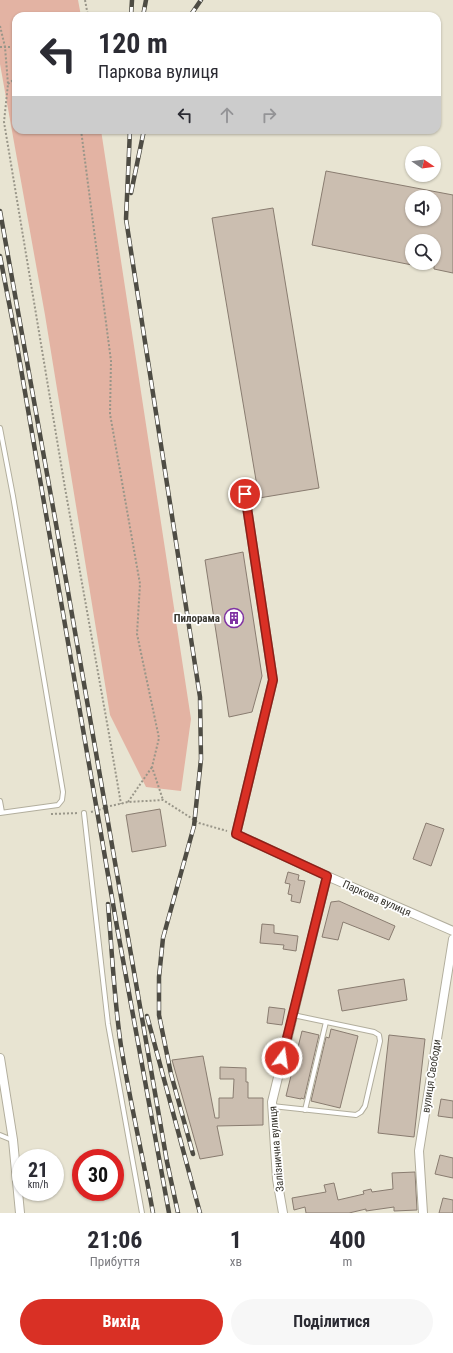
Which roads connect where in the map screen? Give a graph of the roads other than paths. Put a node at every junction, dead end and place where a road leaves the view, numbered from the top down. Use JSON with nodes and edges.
{"nodes":[{"id":1,"x":0,"y":428,"type":"edge"},
{"id":2,"x":245,"y":494,"type":"dead end"},
{"id":3,"x":0,"y":801,"type":"edge"},
{"id":4,"x":1,"y":812,"type":"edge"},
{"id":5,"x":84,"y":813,"type":"road end"},
{"id":6,"x":327,"y":876,"type":"junction"},
{"id":7,"x":453,"y":931,"type":"edge"},
{"id":8,"x":453,"y":939,"type":"edge"},
{"id":9,"x":293,"y":1015,"type":"junction"},
{"id":10,"x":326,"y":1022,"type":"junction"},
{"id":11,"x":0,"y":1058,"type":"edge"},
{"id":12,"x":272,"y":1106,"type":"junction"},
{"id":13,"x":305,"y":1110,"type":"junction"},
{"id":14,"x":0,"y":1135,"type":"edge"},
{"id":15,"x":13,"y":1140,"type":"junction"},
{"id":16,"x":20,"y":1213,"type":"edge"},
{"id":17,"x":142,"y":1213,"type":"edge"},
{"id":18,"x":283,"y":1213,"type":"edge"},
{"id":19,"x":423,"y":1213,"type":"edge"}],
"edges":[{"from":1,"to":4,"type":"lane"},
{"from":2,"to":6,"type":"street","name":"Паркова вулиця"},
{"from":3,"to":4,"type":"lane"},
{"from":5,"to":17,"type":"lane"},
{"from":6,"to":7,"type":"street","name":"Паркова вулиця"},
{"from":6,"to":9,"type":"street","name":"Залізнична вулиця"},
{"from":8,"to":19,"type":"street","name":"вулиця Свободи"},
{"from":9,"to":10,"type":"lane"},
{"from":9,"to":12,"type":"street","name":"Залізнична вулиця"},
{"from":10,"to":13,"type":"lane"},
{"from":10,"to":13,"type":"lane"},
{"from":11,"to":15,"type":"street"},
{"from":12,"to":13,"type":"lane"},
{"from":12,"to":18,"type":"street","name":"Залізнична вулиця"},
{"from":14,"to":15,"type":"lane"},
{"from":15,"to":16,"type":"street"}]}
